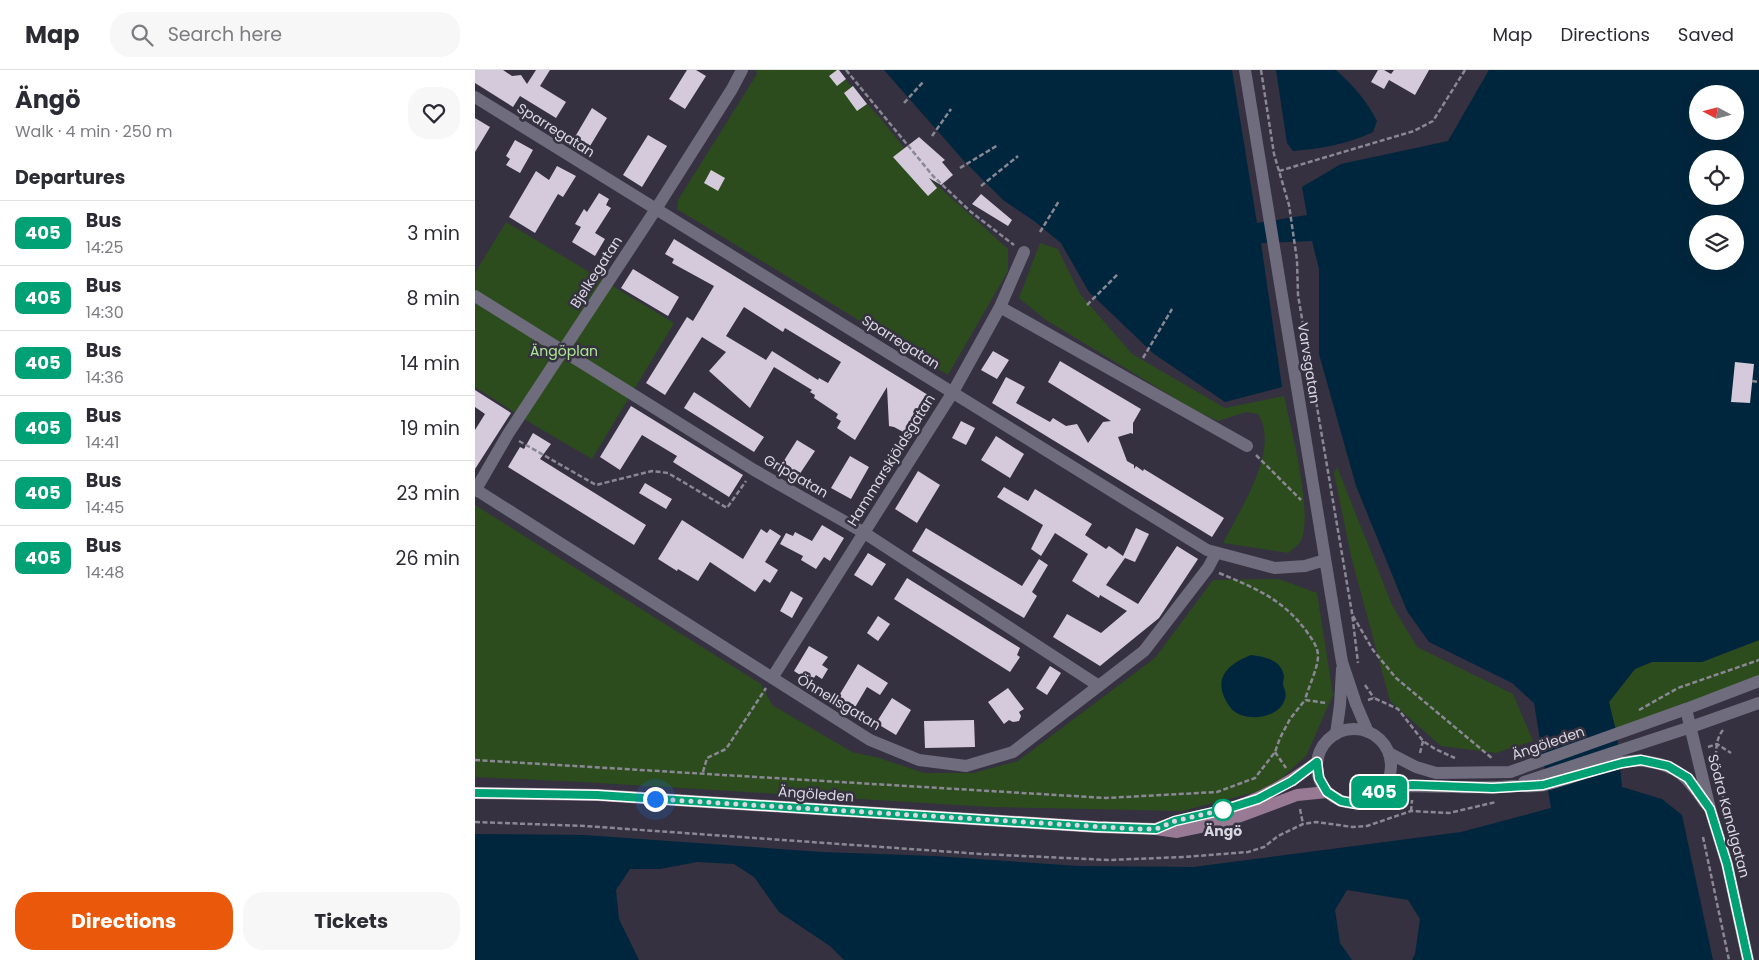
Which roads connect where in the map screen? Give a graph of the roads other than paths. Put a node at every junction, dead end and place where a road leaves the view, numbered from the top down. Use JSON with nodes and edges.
{"nodes":[{"id":1,"x":742,"y":70,"type":"edge"},
{"id":2,"x":1245,"y":70,"type":"edge"},
{"id":3,"x":475,"y":97,"type":"edge"},
{"id":4,"x":656,"y":209,"type":"junction"},
{"id":5,"x":1024,"y":252,"type":"road end"},
{"id":6,"x":475,"y":296,"type":"edge"},
{"id":7,"x":1000,"y":307,"type":"junction"},
{"id":8,"x":563,"y":351,"type":"junction"},
{"id":9,"x":953,"y":392,"type":"junction"},
{"id":10,"x":1247,"y":446,"type":"road end"},
{"id":11,"x":475,"y":490,"type":"edge"},
{"id":12,"x":863,"y":532,"type":"junction"},
{"id":13,"x":1216,"y":553,"type":"junction"},
{"id":14,"x":1325,"y":560,"type":"junction"},
{"id":15,"x":1342,"y":662,"type":"junction"},
{"id":16,"x":772,"y":678,"type":"junction"},
{"id":17,"x":1759,"y":681,"type":"edge"},
{"id":18,"x":1099,"y":686,"type":"junction"},
{"id":19,"x":1759,"y":703,"type":"edge"},
{"id":20,"x":1686,"y":709,"type":"junction"},
{"id":21,"x":1691,"y":727,"type":"junction"},
{"id":22,"x":1368,"y":732,"type":"junction"},
{"id":23,"x":1336,"y":734,"type":"junction"},
{"id":24,"x":1389,"y":753,"type":"junction"},
{"id":25,"x":1622,"y":756,"type":"junction"},
{"id":26,"x":1317,"y":762,"type":"junction"},
{"id":27,"x":1541,"y":774,"type":"junction"},
{"id":28,"x":1385,"y":787,"type":"junction"},
{"id":29,"x":1327,"y":792,"type":"junction"},
{"id":30,"x":475,"y":793,"type":"edge"},
{"id":31,"x":1710,"y":809,"type":"junction"},
{"id":32,"x":1156,"y":829,"type":"junction"},
{"id":33,"x":1748,"y":960,"type":"edge"}],
"edges":[{"from":1,"to":4,"type":"street","name":"Bjelkegatan"},
{"from":2,"to":14,"type":"street","name":"Varvsgatan"},
{"from":3,"to":4,"type":"street","name":"Sparregatan"},
{"from":4,"to":8,"type":"street","name":"Bjelkegatan"},
{"from":4,"to":9,"type":"street","name":"Sparregatan"},
{"from":5,"to":7,"type":"street","name":"Hammarskjöldsgatan"},
{"from":6,"to":8,"type":"street","name":"Gripgatan"},
{"from":7,"to":9,"type":"street","name":"Hammarskjöldsgatan"},
{"from":7,"to":10,"type":"street"},
{"from":8,"to":11,"type":"street","name":"Bjelkegatan"},
{"from":8,"to":12,"type":"street","name":"Gripgatan"},
{"from":9,"to":12,"type":"street","name":"Hammarskjöldsgatan"},
{"from":9,"to":13,"type":"street","name":"Sparregatan"},
{"from":11,"to":16,"type":"street","name":"Öhnellsgatan"},
{"from":12,"to":16,"type":"street","name":"Hammarskjöldsgatan"},
{"from":12,"to":18,"type":"street","name":"Gripgatan"},
{"from":13,"to":14,"type":"street","name":"Sparregatan"},
{"from":13,"to":18,"type":"street","name":"Öhnellsgatan"},
{"from":14,"to":15,"type":"street","name":"Varvsgatan"},
{"from":15,"to":22,"type":"street","name":"Varvsgatan"},
{"from":15,"to":23,"type":"street","name":"Varvsgatan"},
{"from":16,"to":18,"type":"street","name":"Öhnellsgatan"},
{"from":17,"to":20,"type":"street","name":"Ängöleden"},
{"from":19,"to":21,"type":"street","name":"Ängöleden"},
{"from":20,"to":21,"type":"street","name":"Södra Kanalgatan"},
{"from":20,"to":27,"type":"street","name":"Ängöleden"},
{"from":21,"to":25,"type":"street","name":"Ängöleden"},
{"from":21,"to":31,"type":"street","name":"Södra Kanalgatan"},
{"from":22,"to":23,"type":"street"},
{"from":22,"to":24,"type":"street","name":"Ängöleden"},
{"from":23,"to":26,"type":"street","name":"Ängöleden"},
{"from":24,"to":27,"type":"street","name":"Ängöleden"},
{"from":24,"to":28,"type":"street"},
{"from":25,"to":27,"type":"street","name":"Ängöleden"},
{"from":25,"to":31,"type":"street","name":"Ängöleden"},
{"from":26,"to":29,"type":"street"},
{"from":26,"to":32,"type":"main road","name":"Ängöleden"},
{"from":27,"to":28,"type":"street","name":"Ängöleden"},
{"from":28,"to":29,"type":"street"},
{"from":29,"to":32,"type":"main road","name":"Ängöleden"},
{"from":30,"to":32,"type":"main road","name":"Ängöleden"},
{"from":31,"to":33,"type":"street","name":"Södra Kanalgatan"}]}
